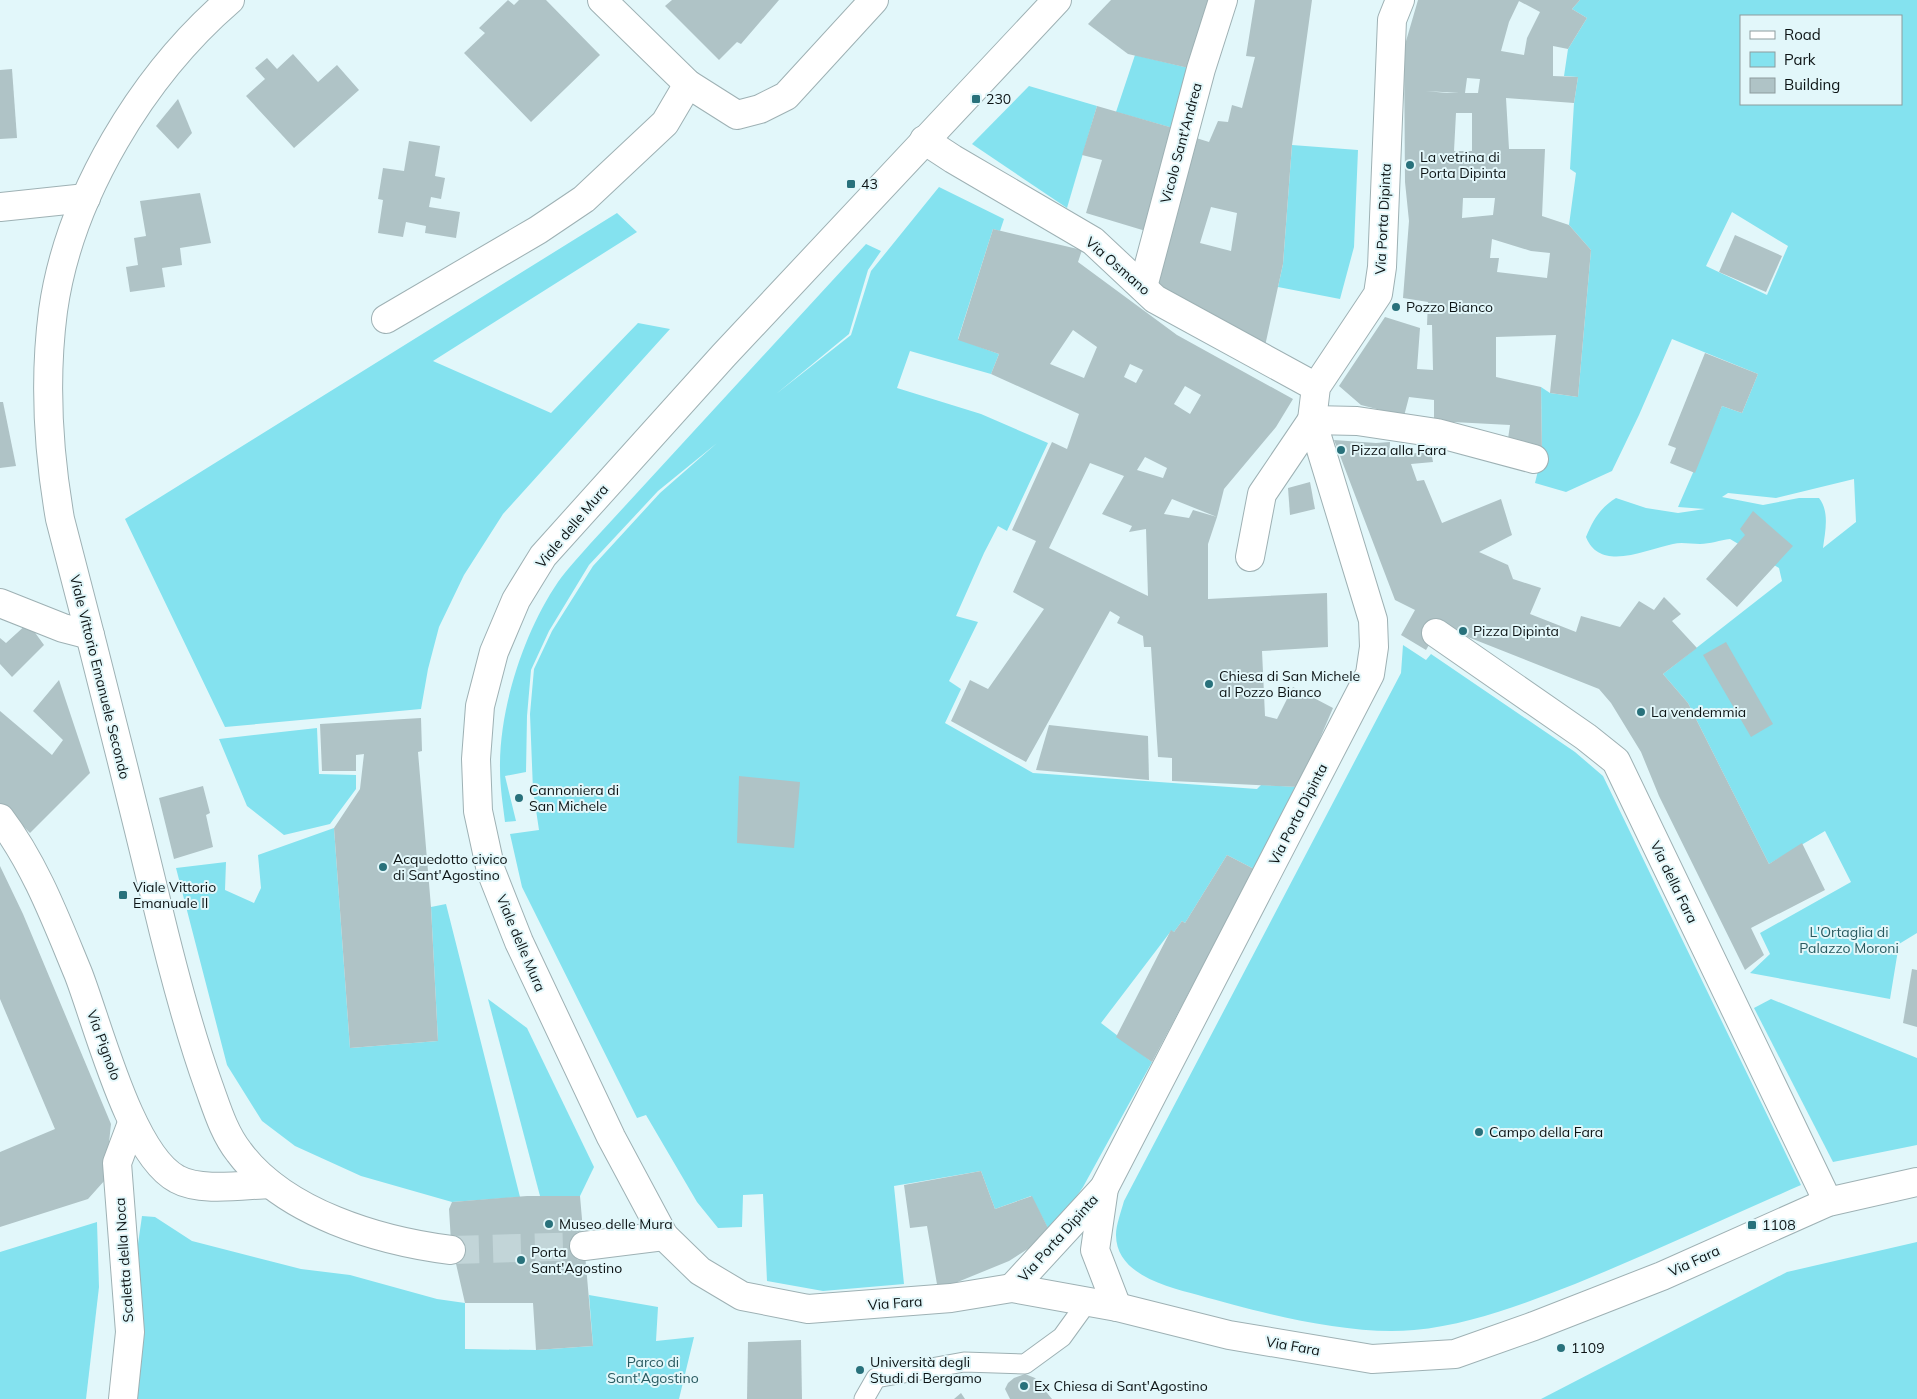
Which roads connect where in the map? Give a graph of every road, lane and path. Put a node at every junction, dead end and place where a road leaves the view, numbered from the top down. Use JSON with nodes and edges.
{"nodes":[{"id":1,"x":230,"y":0,"type":"edge"},
{"id":2,"x":602,"y":0,"type":"edge"},
{"id":3,"x":874,"y":0,"type":"edge"},
{"id":4,"x":1057,"y":0,"type":"edge"},
{"id":5,"x":1223,"y":0,"type":"edge"},
{"id":6,"x":1400,"y":0,"type":"edge"},
{"id":7,"x":688,"y":84,"type":"junction"},
{"id":8,"x":924,"y":140,"type":"junction"},
{"id":9,"x":86,"y":198,"type":"junction"},
{"id":10,"x":0,"y":207,"type":"edge"},
{"id":11,"x":1143,"y":287,"type":"junction"},
{"id":12,"x":386,"y":319,"type":"dead end"},
{"id":13,"x":1316,"y":387,"type":"junction"},
{"id":14,"x":1312,"y":420,"type":"junction"},
{"id":15,"x":1534,"y":459,"type":"dead end"},
{"id":16,"x":1250,"y":557,"type":"dead end"},
{"id":17,"x":0,"y":603,"type":"edge"},
{"id":18,"x":1436,"y":633,"type":"dead end"},
{"id":19,"x":90,"y":635,"type":"junction"},
{"id":20,"x":0,"y":818,"type":"edge"},
{"id":21,"x":132,"y":1123,"type":"junction"},
{"id":22,"x":1917,"y":1182,"type":"edge"},
{"id":23,"x":270,"y":1184,"type":"junction"},
{"id":24,"x":1104,"y":1188,"type":"junction"},
{"id":25,"x":1828,"y":1202,"type":"junction"},
{"id":26,"x":664,"y":1236,"type":"junction"},
{"id":27,"x":584,"y":1246,"type":"tunnel mouth"},
{"id":28,"x":451,"y":1250,"type":"tunnel mouth"},
{"id":29,"x":1012,"y":1288,"type":"junction"},
{"id":30,"x":1088,"y":1301,"type":"junction"},
{"id":31,"x":1116,"y":1307,"type":"junction"},
{"id":32,"x":123,"y":1399,"type":"edge"},
{"id":33,"x":864,"y":1399,"type":"edge"}],
"edges":[{"from":1,"to":9,"type":"street","name":"Viale Vittorio Emanuele Secondo"},
{"from":2,"to":7,"type":"street"},
{"from":3,"to":7,"type":"street"},
{"from":4,"to":8,"type":"street","name":"Viale delle Mura"},
{"from":5,"to":11,"type":"street","name":"Vicolo Sant'Andrea"},
{"from":6,"to":13,"type":"street","name":"Via Porta Dipinta"},
{"from":7,"to":12,"type":"street"},
{"from":8,"to":11,"type":"street","name":"Via Osmano"},
{"from":8,"to":26,"type":"street","name":"Viale delle Mura"},
{"from":9,"to":10,"type":"street"},
{"from":9,"to":19,"type":"street","name":"Viale Vittorio Emanuele Secondo"},
{"from":11,"to":13,"type":"street","name":"Via Osmano"},
{"from":13,"to":14,"type":"street","name":"Via Porta Dipinta"},
{"from":14,"to":15,"type":"street"},
{"from":14,"to":16,"type":"street"},
{"from":14,"to":24,"type":"street","name":"Via Porta Dipinta"},
{"from":17,"to":19,"type":"street"},
{"from":18,"to":25,"type":"street","name":"Via della Fara"},
{"from":19,"to":23,"type":"street","name":"Viale Vittorio Emanuele Secondo"},
{"from":20,"to":21,"type":"street","name":"Via Pignolo"},
{"from":21,"to":23,"type":"street","name":"Via Pignolo"},
{"from":21,"to":32,"type":"street","name":"Scaletta della Noca"},
{"from":22,"to":25,"type":"street","name":"Via Fara"},
{"from":23,"to":28,"type":"street","name":"Viale Vittorio Emanuele Secondo"},
{"from":24,"to":29,"type":"street","name":"Via Porta Dipinta"},
{"from":24,"to":31,"type":"street","name":"Via Porta Dipinta"},
{"from":25,"to":31,"type":"street","name":"Via Fara"},
{"from":26,"to":27,"type":"street"},
{"from":26,"to":29,"type":"street","name":"Via Fara"},
{"from":29,"to":30,"type":"street","name":"Via Fara"},
{"from":30,"to":31,"type":"street","name":"Via Fara"},
{"from":30,"to":33,"type":"lane"}]}
